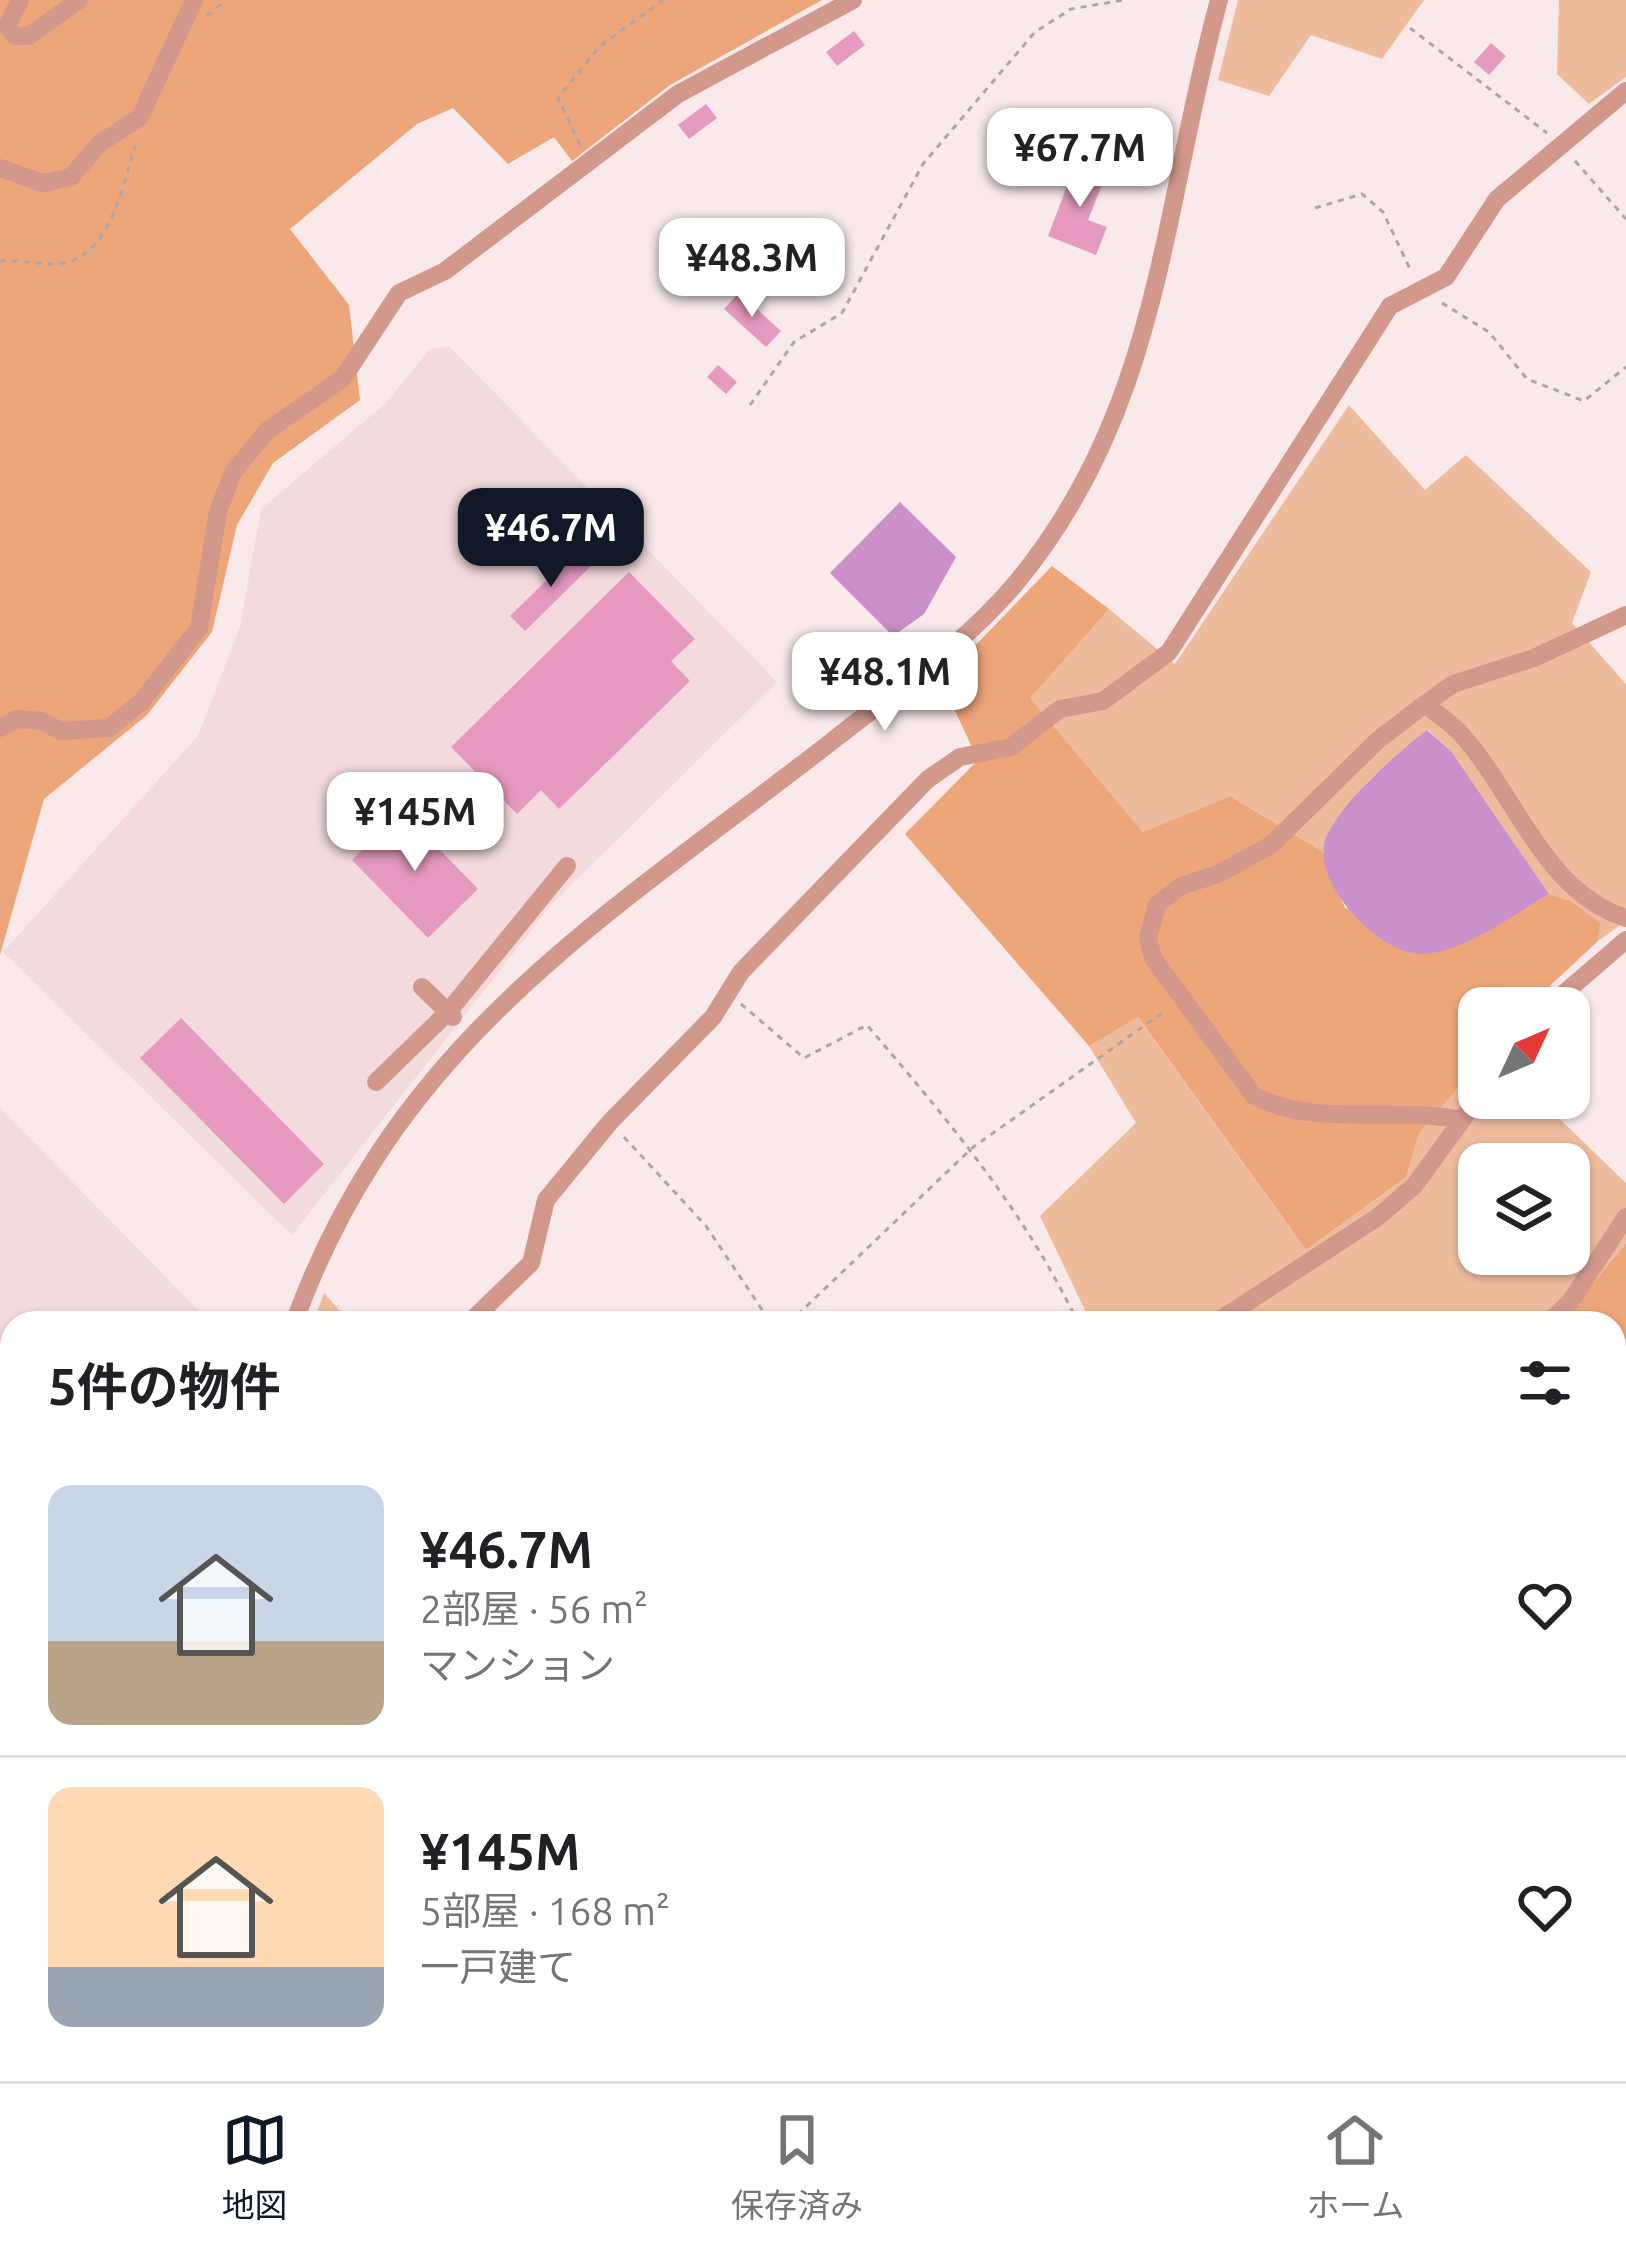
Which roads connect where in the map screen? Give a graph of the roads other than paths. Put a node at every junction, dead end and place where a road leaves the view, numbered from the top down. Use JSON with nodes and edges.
{"nodes":[{"id":1,"x":20,"y":0,"type":"edge"},
{"id":2,"x":79,"y":0,"type":"edge"},
{"id":3,"x":194,"y":0,"type":"edge"},
{"id":4,"x":853,"y":0,"type":"edge"},
{"id":5,"x":1219,"y":0,"type":"edge"},
{"id":6,"x":1626,"y":92,"type":"edge"},
{"id":7,"x":0,"y":168,"type":"edge"},
{"id":8,"x":1626,"y":615,"type":"edge"},
{"id":9,"x":1425,"y":704,"type":"junction"},
{"id":10,"x":0,"y":728,"type":"edge"},
{"id":11,"x":567,"y":866,"type":"dead end"},
{"id":12,"x":1626,"y":918,"type":"edge"},
{"id":13,"x":1626,"y":940,"type":"edge"},
{"id":14,"x":422,"y":987,"type":"dead end"},
{"id":15,"x":1571,"y":987,"type":"edge"},
{"id":16,"x":448,"y":1012,"type":"junction"},
{"id":17,"x":469,"y":1033,"type":"junction"},
{"id":18,"x":376,"y":1082,"type":"dead end"},
{"id":19,"x":1462,"y":1120,"type":"joint"},
{"id":20,"x":1626,"y":1217,"type":"edge"},
{"id":21,"x":299,"y":1311,"type":"edge"},
{"id":22,"x":481,"y":1311,"type":"edge"},
{"id":23,"x":1233,"y":1311,"type":"edge"},
{"id":24,"x":1561,"y":1311,"type":"edge"}],
"edges":[{"from":1,"to":2,"type":"street"},
{"from":3,"to":7,"type":"street"},
{"from":4,"to":10,"type":"street"},
{"from":5,"to":17,"type":"street"},
{"from":6,"to":22,"type":"street"},
{"from":8,"to":9,"type":"street"},
{"from":9,"to":12,"type":"street"},
{"from":9,"to":19,"type":"street"},
{"from":11,"to":16,"type":"street"},
{"from":13,"to":15,"type":"street"},
{"from":14,"to":16,"type":"street"},
{"from":16,"to":17,"type":"street"},
{"from":16,"to":18,"type":"street"},
{"from":17,"to":21,"type":"street"},
{"from":19,"to":23,"type":"street"},
{"from":20,"to":24,"type":"street"}]}
